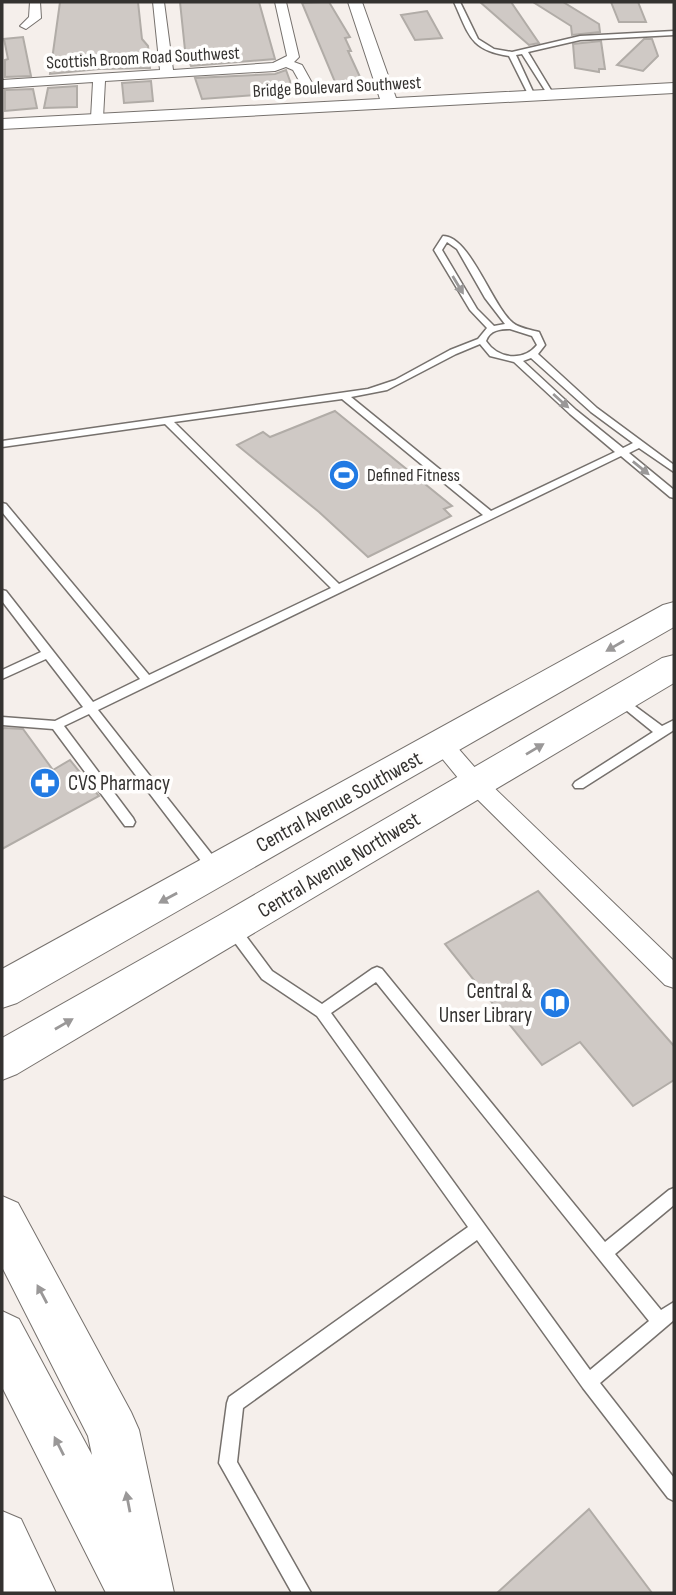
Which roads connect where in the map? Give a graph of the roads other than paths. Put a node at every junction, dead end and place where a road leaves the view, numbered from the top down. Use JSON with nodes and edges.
{"nodes":[{"id":1,"x":35,"y":2,"type":"edge"},
{"id":2,"x":158,"y":2,"type":"edge"},
{"id":3,"x":281,"y":2,"type":"edge"},
{"id":4,"x":355,"y":2,"type":"edge"},
{"id":5,"x":457,"y":2,"type":"edge"},
{"id":6,"x":26,"y":26,"type":"dead end"},
{"id":7,"x":674,"y":33,"type":"edge"},
{"id":8,"x":525,"y":52,"type":"junction"},
{"id":9,"x":512,"y":54,"type":"junction"},
{"id":10,"x":286,"y":63,"type":"junction"},
{"id":11,"x":538,"y":71,"type":"junction"},
{"id":12,"x":520,"y":72,"type":"junction"},
{"id":13,"x":167,"y":74,"type":"junction"},
{"id":14,"x":99,"y":79,"type":"junction"},
{"id":15,"x":306,"y":83,"type":"dead end"},
{"id":16,"x":2,"y":84,"type":"edge"},
{"id":17,"x":674,"y":88,"type":"edge"},
{"id":18,"x":551,"y":95,"type":"junction"},
{"id":19,"x":532,"y":96,"type":"junction"},
{"id":20,"x":390,"y":104,"type":"junction"},
{"id":21,"x":97,"y":118,"type":"junction"},
{"id":22,"x":2,"y":124,"type":"edge"},
{"id":23,"x":511,"y":326,"type":"junction"},
{"id":24,"x":492,"y":329,"type":"junction"},
{"id":25,"x":484,"y":346,"type":"junction"},
{"id":26,"x":449,"y":354,"type":"joint"},
{"id":27,"x":533,"y":355,"type":"junction"},
{"id":28,"x":516,"y":359,"type":"junction"},
{"id":29,"x":344,"y":396,"type":"junction"},
{"id":30,"x":167,"y":421,"type":"junction"},
{"id":31,"x":2,"y":444,"type":"edge"},
{"id":32,"x":639,"y":444,"type":"junction"},
{"id":33,"x":622,"y":452,"type":"junction"},
{"id":34,"x":674,"y":469,"type":"edge"},
{"id":35,"x":674,"y":495,"type":"edge"},
{"id":36,"x":2,"y":506,"type":"edge"},
{"id":37,"x":490,"y":516,"type":"junction"},
{"id":38,"x":338,"y":589,"type":"junction"},
{"id":39,"x":2,"y":594,"type":"edge"},
{"id":40,"x":674,"y":613,"type":"edge"},
{"id":41,"x":48,"y":654,"type":"junction"},
{"id":42,"x":674,"y":667,"type":"edge"},
{"id":43,"x":2,"y":674,"type":"edge"},
{"id":44,"x":148,"y":681,"type":"junction"},
{"id":45,"x":620,"y":699,"type":"junction"},
{"id":46,"x":90,"y":709,"type":"junction"},
{"id":47,"x":2,"y":721,"type":"edge"},
{"id":48,"x":674,"y":724,"type":"edge"},
{"id":49,"x":57,"y":725,"type":"junction"},
{"id":50,"x":661,"y":732,"type":"junction"},
{"id":51,"x":442,"y":745,"type":"junction"},
{"id":52,"x":476,"y":783,"type":"junction"},
{"id":53,"x":579,"y":785,"type":"dead end"},
{"id":54,"x":129,"y":822,"type":"dead end"},
{"id":55,"x":216,"y":871,"type":"junction"},
{"id":56,"x":232,"y":928,"type":"junction"},
{"id":57,"x":674,"y":977,"type":"edge"},
{"id":58,"x":2,"y":990,"type":"edge"},
{"id":59,"x":322,"y":1012,"type":"junction"},
{"id":60,"x":3,"y":1060,"type":"edge"},
{"id":61,"x":674,"y":1195,"type":"edge"},
{"id":62,"x":2,"y":1219,"type":"edge"},
{"id":63,"x":479,"y":1229,"type":"junction"},
{"id":64,"x":603,"y":1253,"type":"junction"},
{"id":65,"x":674,"y":1310,"type":"edge"},
{"id":66,"x":660,"y":1322,"type":"junction"},
{"id":67,"x":2,"y":1336,"type":"edge"},
{"id":68,"x":589,"y":1382,"type":"junction"},
{"id":69,"x":674,"y":1492,"type":"edge"},
{"id":70,"x":2,"y":1538,"type":"edge"},
{"id":71,"x":28,"y":1593,"type":"edge"},
{"id":72,"x":136,"y":1593,"type":"edge"},
{"id":73,"x":146,"y":1593,"type":"edge"},
{"id":74,"x":302,"y":1593,"type":"edge"}],
"edges":[{"from":1,"to":6,"type":"street"},
{"from":2,"to":13,"type":"street"},
{"from":3,"to":10,"type":"street"},
{"from":4,"to":20,"type":"street"},
{"from":5,"to":9,"type":"lane"},
{"from":7,"to":8,"type":"lane"},
{"from":8,"to":9,"type":"lane"},
{"from":8,"to":11,"type":"lane"},
{"from":9,"to":12,"type":"lane"},
{"from":10,"to":13,"type":"street","name":"Scottish Broom Road Southwest"},
{"from":10,"to":15,"type":"street"},
{"from":11,"to":12,"type":"lane"},
{"from":11,"to":18,"type":"lane"},
{"from":12,"to":19,"type":"lane"},
{"from":13,"to":14,"type":"street","name":"Scottish Broom Road Southwest"},
{"from":14,"to":16,"type":"street","name":"Scottish Broom Road Southwest"},
{"from":14,"to":21,"type":"street"},
{"from":17,"to":18,"type":"street","name":"Bridge Boulevard Southwest"},
{"from":18,"to":19,"type":"street","name":"Bridge Boulevard Southwest"},
{"from":19,"to":20,"type":"street","name":"Bridge Boulevard Southwest"},
{"from":20,"to":21,"type":"street","name":"Bridge Boulevard Southwest"},
{"from":21,"to":22,"type":"street","name":"Bridge Boulevard Southwest"},
{"from":23,"to":24,"type":"lane"},
{"from":23,"to":24,"type":"lane","one_way":true},
{"from":23,"to":27,"type":"lane"},
{"from":24,"to":25,"type":"lane"},
{"from":25,"to":26,"type":"lane"},
{"from":25,"to":28,"type":"lane"},
{"from":26,"to":29,"type":"lane"},
{"from":27,"to":28,"type":"lane"},
{"from":27,"to":32,"type":"lane"},
{"from":28,"to":33,"type":"lane","one_way":true},
{"from":29,"to":30,"type":"lane"},
{"from":29,"to":37,"type":"lane"},
{"from":30,"to":31,"type":"lane"},
{"from":30,"to":38,"type":"lane"},
{"from":32,"to":33,"type":"lane"},
{"from":32,"to":34,"type":"lane"},
{"from":33,"to":35,"type":"lane","one_way":true},
{"from":33,"to":37,"type":"lane"},
{"from":36,"to":44,"type":"lane"},
{"from":37,"to":38,"type":"lane"},
{"from":38,"to":44,"type":"lane"},
{"from":39,"to":41,"type":"lane"},
{"from":40,"to":51,"type":"main road","name":"Central Avenue Southwest","one_way":true},
{"from":41,"to":43,"type":"lane"},
{"from":41,"to":46,"type":"lane"},
{"from":42,"to":45,"type":"main road","name":"Central Avenue Northwest"},
{"from":44,"to":46,"type":"lane"},
{"from":45,"to":50,"type":"lane"},
{"from":52,"to":45,"type":"main road","name":"Central Avenue Northwest","one_way":true},
{"from":46,"to":49,"type":"lane"},
{"from":46,"to":55,"type":"lane"},
{"from":47,"to":49,"type":"lane"},
{"from":48,"to":50,"type":"lane"},
{"from":49,"to":54,"type":"lane"},
{"from":50,"to":53,"type":"lane"},
{"from":51,"to":52,"type":"street"},
{"from":51,"to":55,"type":"main road","name":"Central Avenue Southwest"},
{"from":52,"to":56,"type":"main road","name":"Central Avenue Northwest"},
{"from":52,"to":57,"type":"street"},
{"from":55,"to":58,"type":"main road","name":"Central Avenue Southwest","one_way":true},
{"from":56,"to":59,"type":"lane"},
{"from":60,"to":56,"type":"main road","name":"Central Avenue Northwest","one_way":true},
{"from":59,"to":63,"type":"lane"},
{"from":59,"to":64,"type":"lane"},
{"from":61,"to":64,"type":"lane"},
{"from":73,"to":62,"type":"main road","one_way":true},
{"from":63,"to":68,"type":"lane"},
{"from":63,"to":74,"type":"lane"},
{"from":64,"to":66,"type":"lane"},
{"from":65,"to":66,"type":"lane"},
{"from":66,"to":68,"type":"lane"},
{"from":72,"to":67,"type":"main road","one_way":true},
{"from":68,"to":69,"type":"lane"},
{"from":70,"to":71,"type":"main road"}]}
